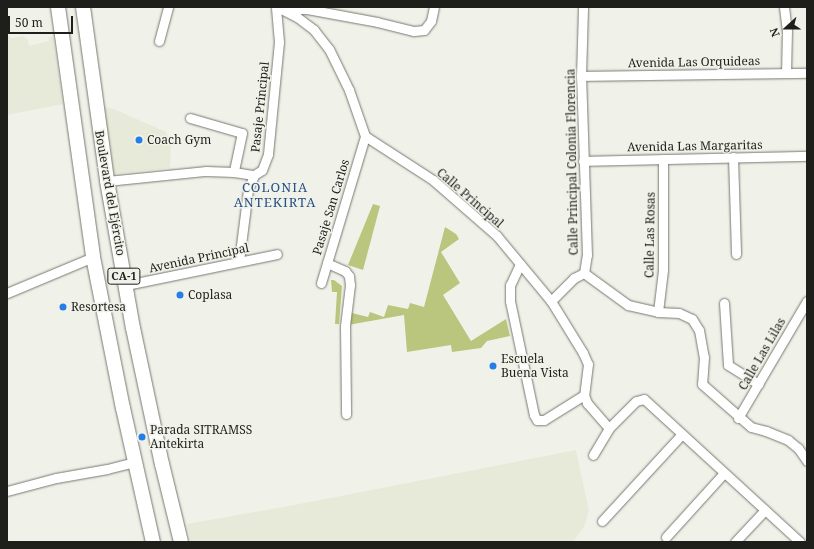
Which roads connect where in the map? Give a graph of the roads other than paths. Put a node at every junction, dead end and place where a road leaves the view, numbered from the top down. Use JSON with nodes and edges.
{"nodes":[{"id":1,"x":58,"y":7,"type":"edge"},
{"id":2,"x":83,"y":7,"type":"edge"},
{"id":3,"x":168,"y":7,"type":"edge"},
{"id":4,"x":434,"y":7,"type":"edge"},
{"id":5,"x":583,"y":7,"type":"edge"},
{"id":6,"x":784,"y":7,"type":"edge"},
{"id":7,"x":278,"y":8,"type":"edge"},
{"id":8,"x":308,"y":8,"type":"edge"},
{"id":9,"x":159,"y":41,"type":"dead end"},
{"id":10,"x":786,"y":73,"type":"junction"},
{"id":11,"x":807,"y":73,"type":"edge"},
{"id":12,"x":581,"y":76,"type":"junction"},
{"id":13,"x":190,"y":118,"type":"dead end"},
{"id":14,"x":365,"y":136,"type":"junction"},
{"id":15,"x":807,"y":156,"type":"edge"},
{"id":16,"x":733,"y":158,"type":"junction"},
{"id":17,"x":663,"y":159,"type":"junction"},
{"id":18,"x":583,"y":161,"type":"junction"},
{"id":19,"x":234,"y":172,"type":"junction"},
{"id":20,"x":254,"y":176,"type":"junction"},
{"id":21,"x":107,"y":181,"type":"junction"},
{"id":22,"x":277,"y":254,"type":"dead end"},
{"id":23,"x":736,"y":254,"type":"dead end"},
{"id":24,"x":93,"y":257,"type":"junction"},
{"id":25,"x":239,"y":261,"type":"junction"},
{"id":26,"x":327,"y":263,"type":"junction"},
{"id":27,"x":520,"y":264,"type":"junction"},
{"id":28,"x":584,"y":273,"type":"junction"},
{"id":29,"x":321,"y":283,"type":"dead end"},
{"id":30,"x":126,"y":285,"type":"junction"},
{"id":31,"x":7,"y":293,"type":"edge"},
{"id":32,"x":550,"y":301,"type":"junction"},
{"id":33,"x":807,"y":301,"type":"edge"},
{"id":34,"x":724,"y":303,"type":"dead end"},
{"id":35,"x":658,"y":312,"type":"junction"},
{"id":36,"x":758,"y":384,"type":"junction"},
{"id":37,"x":584,"y":395,"type":"junction"},
{"id":38,"x":346,"y":414,"type":"dead end"},
{"id":39,"x":738,"y":418,"type":"junction"},
{"id":40,"x":610,"y":428,"type":"junction"},
{"id":41,"x":682,"y":434,"type":"junction"},
{"id":42,"x":804,"y":452,"type":"edge"},
{"id":43,"x":593,"y":455,"type":"dead end"},
{"id":44,"x":807,"y":461,"type":"edge"},
{"id":45,"x":135,"y":462,"type":"junction"},
{"id":46,"x":724,"y":473,"type":"junction"},
{"id":47,"x":7,"y":492,"type":"edge"},
{"id":48,"x":766,"y":510,"type":"junction"},
{"id":49,"x":602,"y":521,"type":"dead end"},
{"id":50,"x":666,"y":537,"type":"dead end"},
{"id":51,"x":154,"y":542,"type":"edge"},
{"id":52,"x":181,"y":542,"type":"edge"},
{"id":53,"x":735,"y":542,"type":"edge"},
{"id":54,"x":800,"y":542,"type":"edge"}],
"edges":[{"from":1,"to":24,"type":"highway","name":"Boulevard del Ejército","number":"CA-1"},
{"from":2,"to":21,"type":"highway","name":"Boulevard del Ejército","number":"CA-1"},
{"from":3,"to":9,"type":"street"},
{"from":4,"to":8,"type":"street"},
{"from":5,"to":12,"type":"street","name":"Calle Principal Colonia Florencia"},
{"from":6,"to":10,"type":"street"},
{"from":7,"to":8,"type":"street"},
{"from":7,"to":14,"type":"street"},
{"from":7,"to":20,"type":"street","name":"Pasaje Principal"},
{"from":10,"to":11,"type":"street","name":"Avenida Las Orquideas"},
{"from":10,"to":12,"type":"street","name":"Avenida Las Orquideas"},
{"from":12,"to":18,"type":"street","name":"Calle Principal Colonia Florencia"},
{"from":13,"to":19,"type":"street"},
{"from":14,"to":26,"type":"street","name":"Pasaje San Carlos"},
{"from":14,"to":27,"type":"street","name":"Calle Principal"},
{"from":15,"to":16,"type":"street","name":"Avenida Las Margaritas"},
{"from":16,"to":17,"type":"street","name":"Avenida Las Margaritas"},
{"from":16,"to":23,"type":"street"},
{"from":17,"to":18,"type":"street","name":"Avenida Las Margaritas"},
{"from":17,"to":35,"type":"street","name":"Calle Las Rosas"},
{"from":18,"to":28,"type":"street","name":"Calle Principal Colonia Florencia"},
{"from":19,"to":20,"type":"street"},
{"from":19,"to":21,"type":"street"},
{"from":20,"to":25,"type":"street","name":"Pasaje Principal"},
{"from":21,"to":30,"type":"highway","name":"Boulevard del Ejército","number":"CA-1"},
{"from":22,"to":25,"type":"street","name":"Avenida Principal"},
{"from":24,"to":31,"type":"street"},
{"from":24,"to":45,"type":"highway","name":"Boulevard del Ejército","number":"CA-1"},
{"from":25,"to":30,"type":"street","name":"Avenida Principal"},
{"from":26,"to":29,"type":"street","name":"Pasaje San Carlos"},
{"from":26,"to":38,"type":"street"},
{"from":27,"to":32,"type":"street","name":"Calle Principal"},
{"from":27,"to":37,"type":"street"},
{"from":28,"to":32,"type":"street"},
{"from":28,"to":35,"type":"street"},
{"from":30,"to":52,"type":"highway","name":"Boulevard del Ejército","number":"CA-1"},
{"from":32,"to":37,"type":"street","name":"Calle Principal"},
{"from":33,"to":36,"type":"street","name":"Calle Las Lilas"},
{"from":34,"to":36,"type":"street"},
{"from":35,"to":39,"type":"street"},
{"from":36,"to":39,"type":"street","name":"Calle Las Lilas"},
{"from":37,"to":40,"type":"street"},
{"from":39,"to":42,"type":"street"},
{"from":40,"to":41,"type":"street"},
{"from":40,"to":43,"type":"street"},
{"from":41,"to":46,"type":"street"},
{"from":41,"to":49,"type":"street"},
{"from":42,"to":44,"type":"street"},
{"from":45,"to":47,"type":"street"},
{"from":45,"to":51,"type":"highway","name":"Boulevard del Ejército","number":"CA-1"},
{"from":46,"to":48,"type":"street"},
{"from":46,"to":50,"type":"street"},
{"from":48,"to":53,"type":"street"},
{"from":48,"to":54,"type":"street"}]}
